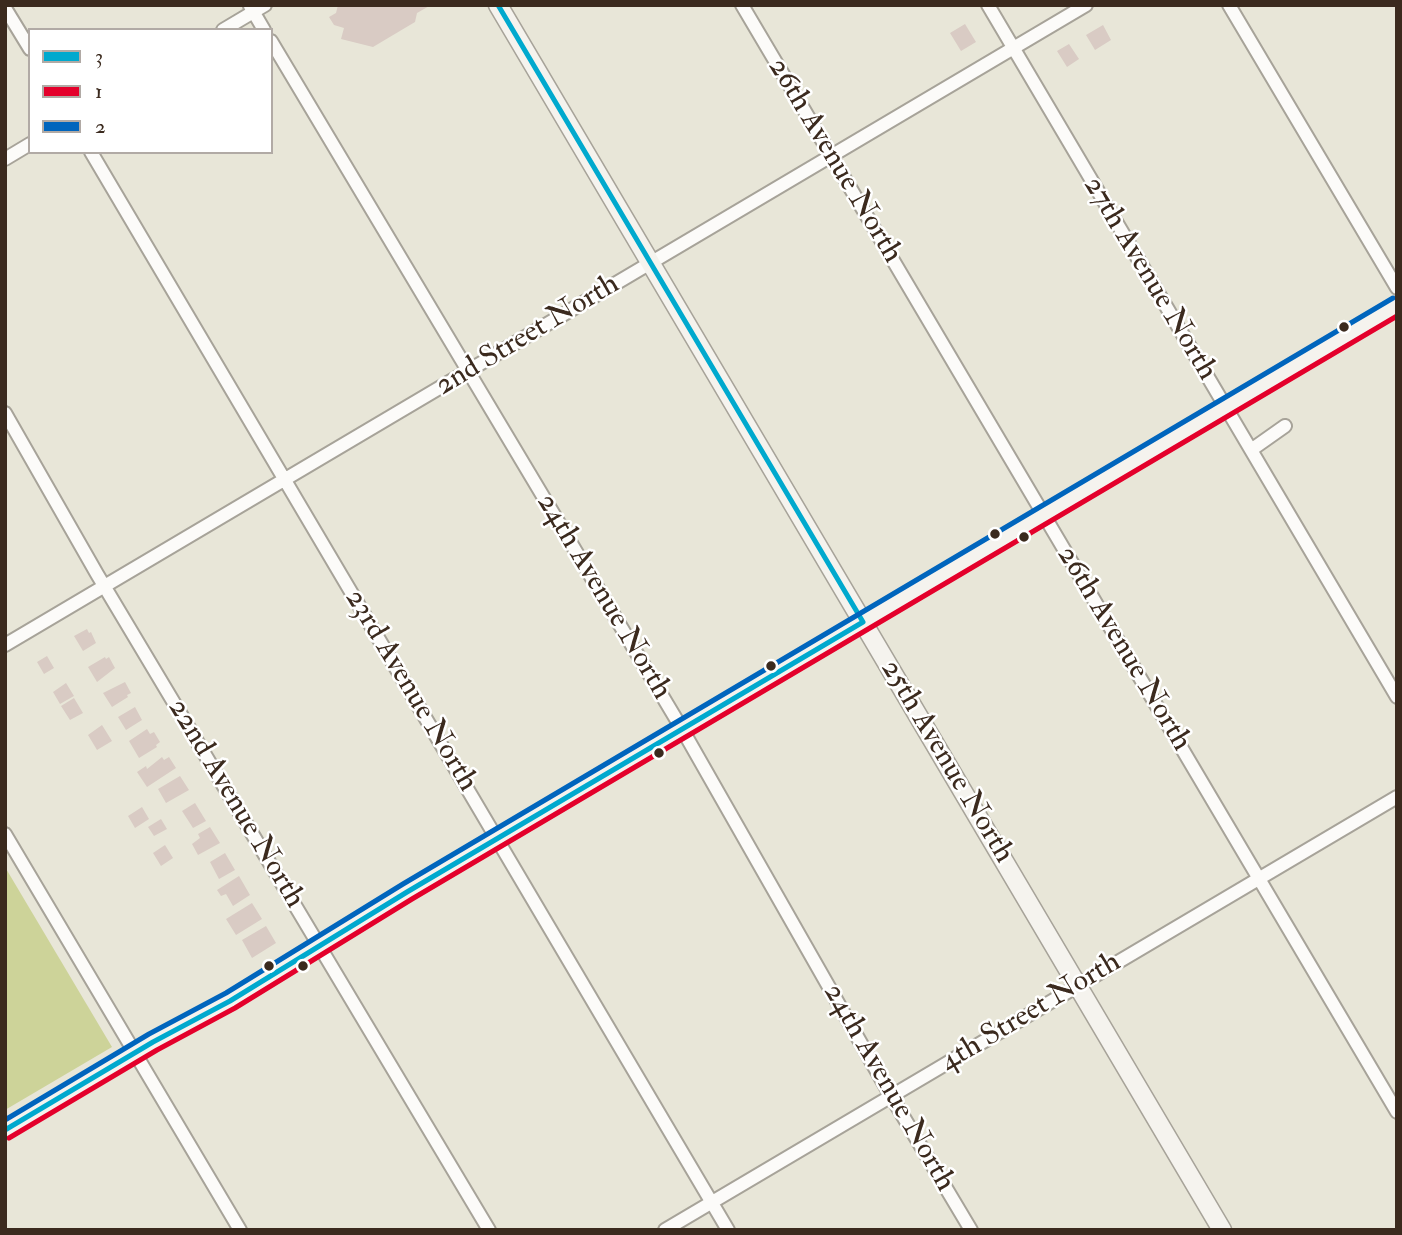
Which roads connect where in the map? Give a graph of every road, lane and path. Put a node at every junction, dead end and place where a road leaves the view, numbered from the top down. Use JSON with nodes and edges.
{"nodes":[{"id":1,"x":498,"y":5,"type":"edge"},
{"id":2,"x":742,"y":5,"type":"edge"},
{"id":3,"x":988,"y":5,"type":"edge"},
{"id":4,"x":1086,"y":5,"type":"edge"},
{"id":5,"x":1229,"y":5,"type":"edge"},
{"id":6,"x":256,"y":7,"type":"edge"},
{"id":7,"x":5,"y":8,"type":"edge"},
{"id":8,"x":226,"y":28,"type":"edge"},
{"id":9,"x":263,"y":28,"type":"edge"},
{"id":10,"x":273,"y":44,"type":"edge"},
{"id":11,"x":28,"y":46,"type":"edge"},
{"id":12,"x":1013,"y":48,"type":"junction"},
{"id":13,"x":28,"y":145,"type":"edge"},
{"id":14,"x":92,"y":154,"type":"edge"},
{"id":15,"x":832,"y":156,"type":"junction"},
{"id":16,"x":5,"y":159,"type":"edge"},
{"id":17,"x":650,"y":263,"type":"junction"},
{"id":18,"x":1397,"y":289,"type":"edge"},
{"id":19,"x":1397,"y":306,"type":"edge"},
{"id":20,"x":467,"y":372,"type":"junction"},
{"id":21,"x":1226,"y":407,"type":"junction"},
{"id":22,"x":5,"y":413,"type":"edge"},
{"id":23,"x":1284,"y":426,"type":"dead end"},
{"id":24,"x":1251,"y":450,"type":"junction"},
{"id":25,"x":285,"y":480,"type":"junction"},
{"id":26,"x":1044,"y":515,"type":"junction"},
{"id":27,"x":105,"y":586,"type":"junction"},
{"id":28,"x":863,"y":622,"type":"junction"},
{"id":29,"x":5,"y":645,"type":"edge"},
{"id":30,"x":1397,"y":697,"type":"edge"},
{"id":31,"x":682,"y":729,"type":"junction"},
{"id":32,"x":1397,"y":797,"type":"edge"},
{"id":33,"x":5,"y":834,"type":"edge"},
{"id":34,"x":497,"y":839,"type":"junction"},
{"id":35,"x":1259,"y":878,"type":"junction"},
{"id":36,"x":320,"y":947,"type":"junction"},
{"id":37,"x":1078,"y":985,"type":"junction"},
{"id":38,"x":135,"y":1053,"type":"junction"},
{"id":39,"x":891,"y":1096,"type":"junction"},
{"id":40,"x":1397,"y":1112,"type":"edge"},
{"id":41,"x":5,"y":1130,"type":"edge"},
{"id":42,"x":712,"y":1202,"type":"junction"},
{"id":43,"x":240,"y":1230,"type":"edge"},
{"id":44,"x":489,"y":1230,"type":"edge"},
{"id":45,"x":665,"y":1230,"type":"edge"},
{"id":46,"x":728,"y":1230,"type":"edge"},
{"id":47,"x":971,"y":1230,"type":"edge"},
{"id":48,"x":1222,"y":1230,"type":"edge"}],
"edges":[{"from":1,"to":17,"type":"main road","name":"25th Avenue North"},
{"from":2,"to":15,"type":"street","name":"26th Avenue North"},
{"from":3,"to":12,"type":"street","name":"27th Avenue North"},
{"from":4,"to":12,"type":"street","name":"2nd Street North"},
{"from":5,"to":18,"type":"street"},
{"from":6,"to":8,"type":"street"},
{"from":6,"to":9,"type":"street"},
{"from":7,"to":11,"type":"street"},
{"from":10,"to":20,"type":"street","name":"24th Avenue North"},
{"from":12,"to":15,"type":"street","name":"2nd Street North"},
{"from":12,"to":21,"type":"street","name":"27th Avenue North"},
{"from":13,"to":16,"type":"street"},
{"from":14,"to":25,"type":"street","name":"23rd Avenue North"},
{"from":15,"to":17,"type":"street","name":"2nd Street North"},
{"from":15,"to":26,"type":"street","name":"26th Avenue North"},
{"from":17,"to":20,"type":"street","name":"2nd Street North"},
{"from":17,"to":28,"type":"main road","name":"25th Avenue North"},
{"from":19,"to":21,"type":"main road"},
{"from":20,"to":25,"type":"street","name":"2nd Street North"},
{"from":20,"to":31,"type":"street","name":"24th Avenue North"},
{"from":21,"to":24,"type":"street","name":"27th Avenue North"},
{"from":21,"to":26,"type":"main road"},
{"from":22,"to":27,"type":"street","name":"22nd Avenue North"},
{"from":23,"to":24,"type":"street"},
{"from":24,"to":30,"type":"street","name":"27th Avenue North"},
{"from":25,"to":27,"type":"street","name":"2nd Street North"},
{"from":25,"to":34,"type":"street","name":"23rd Avenue North"},
{"from":26,"to":28,"type":"main road"},
{"from":26,"to":35,"type":"street","name":"26th Avenue North"},
{"from":27,"to":29,"type":"street","name":"2nd Street North"},
{"from":27,"to":36,"type":"street","name":"22nd Avenue North"},
{"from":28,"to":31,"type":"main road"},
{"from":28,"to":37,"type":"main road","name":"25th Avenue North"},
{"from":31,"to":34,"type":"main road"},
{"from":31,"to":39,"type":"street","name":"24th Avenue North"},
{"from":32,"to":35,"type":"street","name":"4th Street North"},
{"from":33,"to":38,"type":"street"},
{"from":34,"to":36,"type":"main road"},
{"from":34,"to":42,"type":"street","name":"23rd Avenue North"},
{"from":35,"to":37,"type":"street","name":"4th Street North"},
{"from":35,"to":40,"type":"street","name":"26th Avenue North"},
{"from":36,"to":38,"type":"main road"},
{"from":36,"to":44,"type":"street","name":"22nd Avenue North"},
{"from":37,"to":39,"type":"street","name":"4th Street North"},
{"from":37,"to":48,"type":"main road","name":"25th Avenue North"},
{"from":38,"to":41,"type":"main road"},
{"from":38,"to":43,"type":"street"},
{"from":39,"to":42,"type":"street","name":"4th Street North"},
{"from":39,"to":47,"type":"street","name":"24th Avenue North"},
{"from":42,"to":45,"type":"street","name":"4th Street North"},
{"from":42,"to":46,"type":"street","name":"23rd Avenue North"}]}
